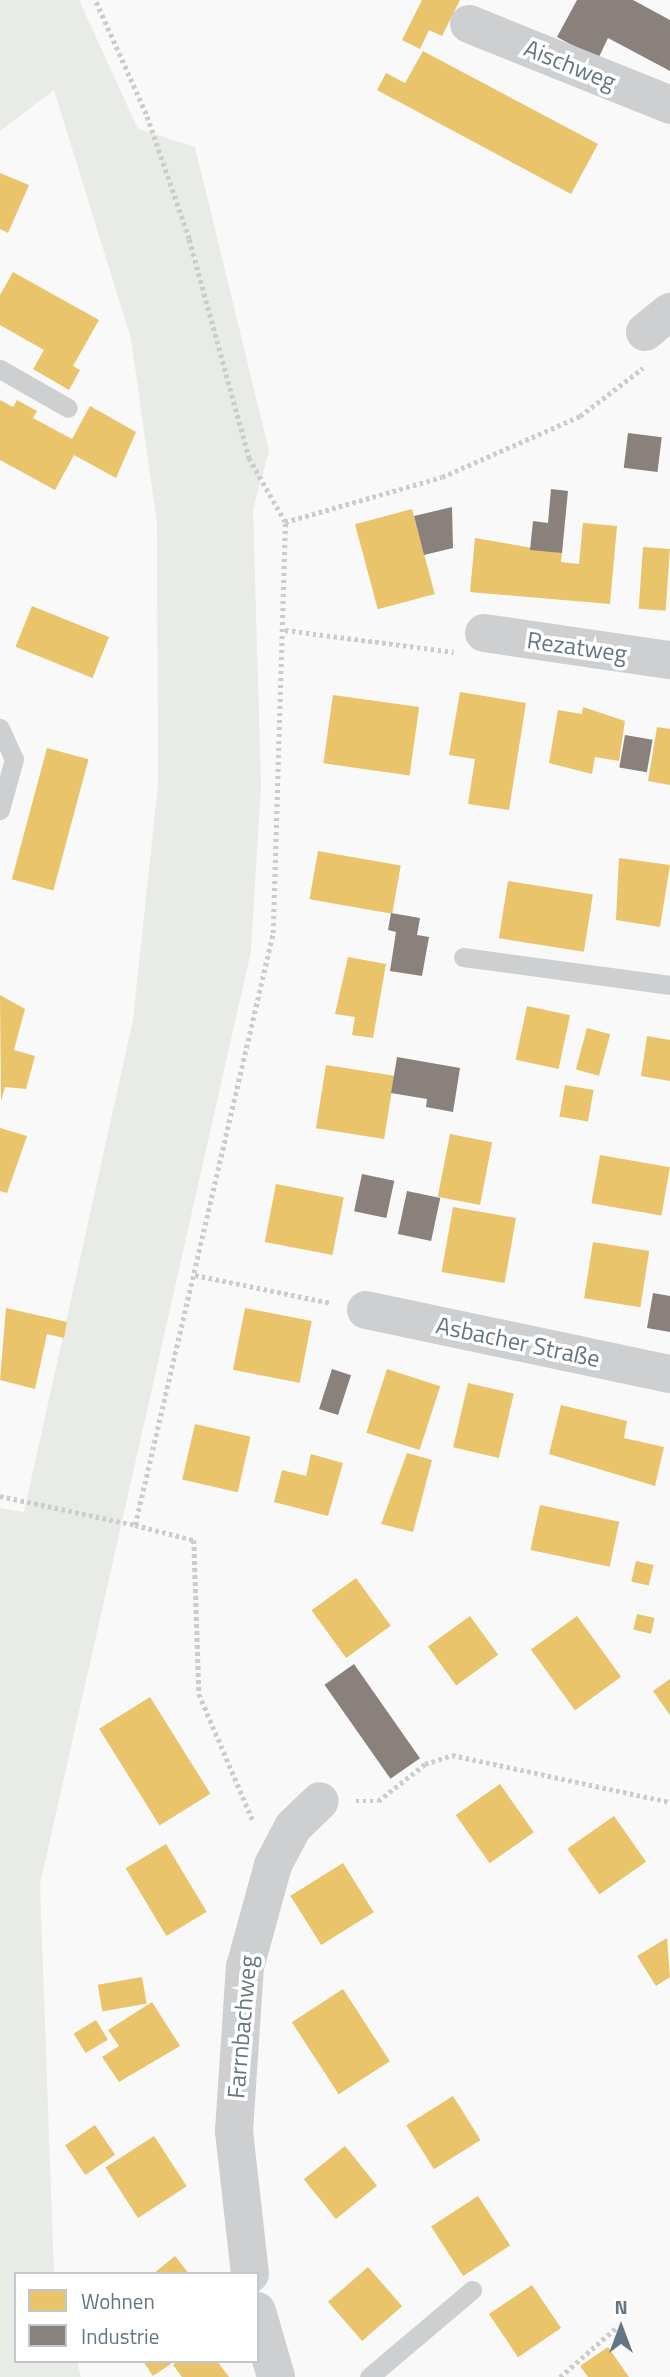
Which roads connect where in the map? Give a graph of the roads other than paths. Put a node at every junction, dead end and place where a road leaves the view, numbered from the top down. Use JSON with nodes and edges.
{"nodes":[{"id":1,"x":470,"y":24,"type":"dead end"},
{"id":2,"x":670,"y":105,"type":"edge"},
{"id":3,"x":0,"y":369,"type":"edge"},
{"id":4,"x":68,"y":408,"type":"dead end"},
{"id":5,"x":484,"y":633,"type":"road end"},
{"id":6,"x":670,"y":660,"type":"edge"},
{"id":7,"x":0,"y":727,"type":"edge"},
{"id":8,"x":0,"y":810,"type":"edge"},
{"id":9,"x":463,"y":957,"type":"dead end"},
{"id":10,"x":670,"y":985,"type":"edge"},
{"id":11,"x":366,"y":1310,"type":"road end"},
{"id":12,"x":670,"y":1374,"type":"edge"},
{"id":13,"x":320,"y":1801,"type":"road end"},
{"id":14,"x":250,"y":2272,"type":"edge"},
{"id":15,"x":472,"y":2290,"type":"dead end"},
{"id":16,"x":259,"y":2318,"type":"edge"},
{"id":17,"x":276,"y":2377,"type":"edge"},
{"id":18,"x":369,"y":2377,"type":"edge"}],
"edges":[{"from":1,"to":2,"type":"street","name":"Aischweg"},
{"from":3,"to":4,"type":"lane"},
{"from":5,"to":6,"type":"street","name":"Rezatweg"},
{"from":7,"to":8,"type":"lane"},
{"from":9,"to":10,"type":"lane"},
{"from":11,"to":12,"type":"street","name":"Asbacher Straße"},
{"from":13,"to":14,"type":"street","name":"Farrnbachweg"},
{"from":15,"to":18,"type":"lane"},
{"from":16,"to":17,"type":"street"}]}
